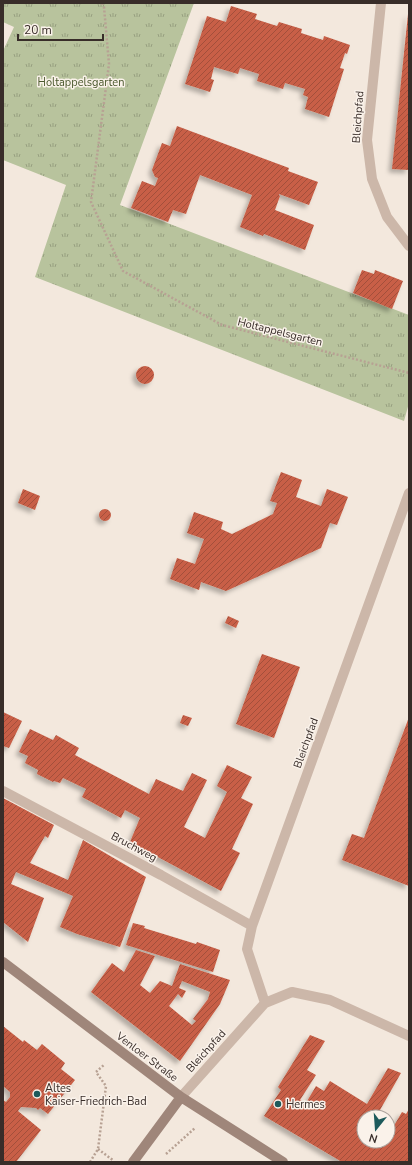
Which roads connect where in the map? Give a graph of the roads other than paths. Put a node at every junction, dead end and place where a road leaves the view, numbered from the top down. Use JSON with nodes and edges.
{"nodes":[{"id":1,"x":381,"y":3,"type":"edge"},
{"id":2,"x":409,"y":246,"type":"edge"},
{"id":3,"x":409,"y":493,"type":"edge"},
{"id":4,"x":3,"y":791,"type":"edge"},
{"id":5,"x":252,"y":926,"type":"junction"},
{"id":6,"x":3,"y":962,"type":"edge"},
{"id":7,"x":265,"y":1003,"type":"junction"},
{"id":8,"x":409,"y":1036,"type":"edge"},
{"id":9,"x":181,"y":1097,"type":"junction"},
{"id":10,"x":133,"y":1162,"type":"edge"},
{"id":11,"x":283,"y":1162,"type":"edge"}],
"edges":[{"from":1,"to":2,"type":"street","name":"Bleichpfad"},
{"from":3,"to":5,"type":"street","name":"Bleichpfad"},
{"from":4,"to":5,"type":"street","name":"Bruchweg"},
{"from":5,"to":7,"type":"street","name":"Bleichpfad"},
{"from":6,"to":9,"type":"main road","name":"Venloer Straße"},
{"from":7,"to":8,"type":"street","name":"Bleichpfad"},
{"from":7,"to":9,"type":"street","name":"Bleichpfad"},
{"from":9,"to":10,"type":"main road"},
{"from":9,"to":11,"type":"main road","name":"Venloer Straße"}]}
